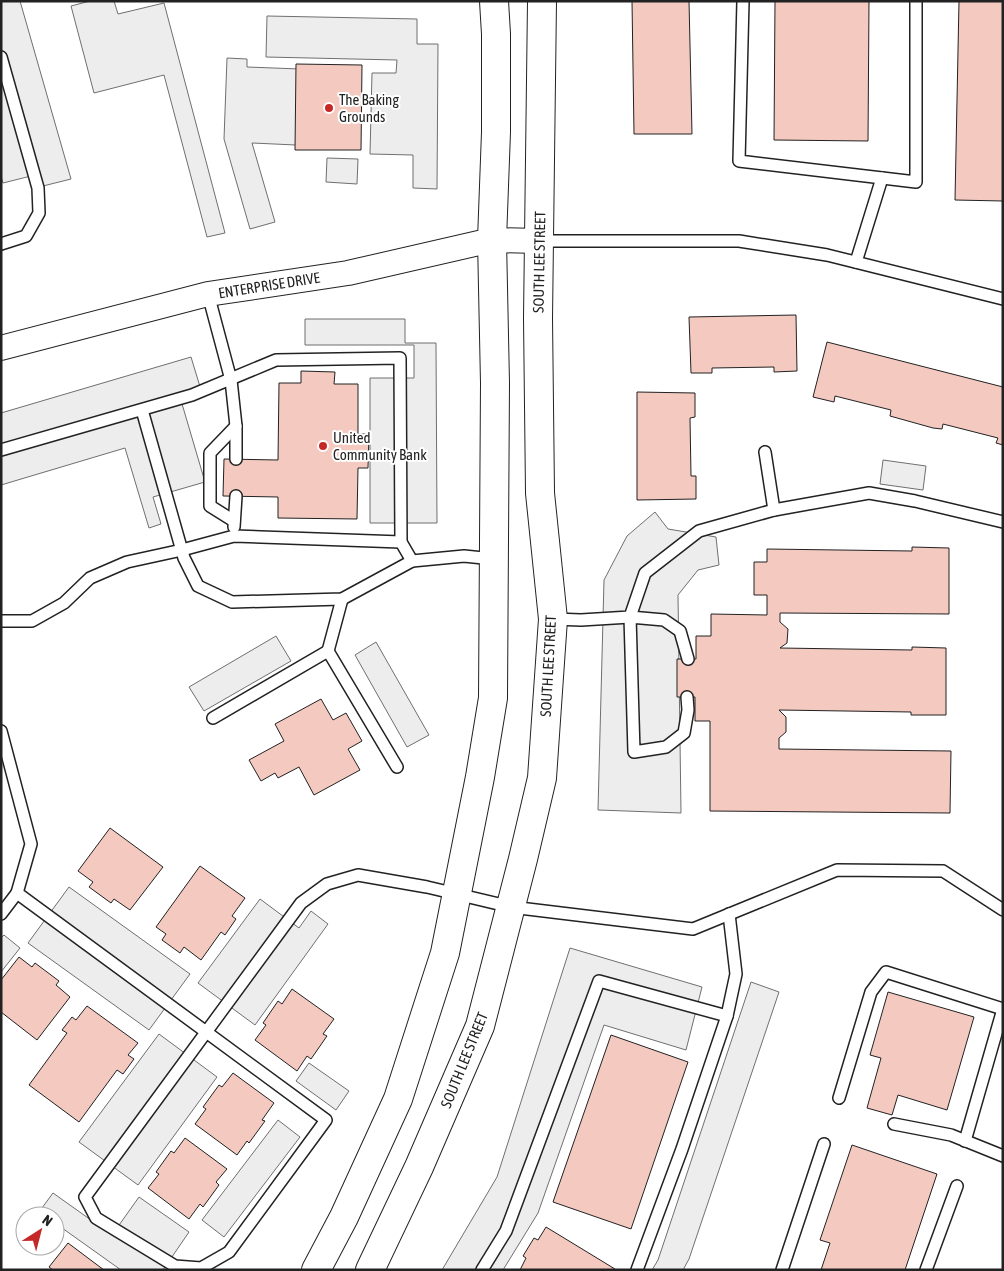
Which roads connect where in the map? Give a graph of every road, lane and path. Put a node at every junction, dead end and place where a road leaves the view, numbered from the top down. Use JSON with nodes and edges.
{"nodes":[{"id":1,"x":494,"y":1,"type":"edge"},
{"id":2,"x":542,"y":1,"type":"edge"},
{"id":3,"x":743,"y":1,"type":"edge"},
{"id":4,"x":916,"y":1,"type":"edge"},
{"id":5,"x":1,"y":57,"type":"edge"},
{"id":6,"x":882,"y":178,"type":"junction"},
{"id":7,"x":492,"y":240,"type":"junction"},
{"id":8,"x":539,"y":241,"type":"junction"},
{"id":9,"x":1,"y":244,"type":"edge"},
{"id":10,"x":856,"y":262,"type":"junction"},
{"id":11,"x":208,"y":294,"type":"junction"},
{"id":12,"x":1003,"y":300,"type":"edge"},
{"id":13,"x":1,"y":348,"type":"edge"},
{"id":14,"x":231,"y":380,"type":"junction"},
{"id":15,"x":142,"y":410,"type":"junction"},
{"id":16,"x":236,"y":426,"type":"junction"},
{"id":17,"x":1,"y":450,"type":"edge"},
{"id":18,"x":765,"y":452,"type":"dead end"},
{"id":19,"x":236,"y":459,"type":"dead end"},
{"id":20,"x":236,"y":496,"type":"dead end"},
{"id":21,"x":774,"y":510,"type":"junction"},
{"id":22,"x":234,"y":521,"type":"junction"},
{"id":23,"x":1003,"y":522,"type":"edge"},
{"id":24,"x":234,"y":536,"type":"junction"},
{"id":25,"x":401,"y":542,"type":"junction"},
{"id":26,"x":182,"y":550,"type":"junction"},
{"id":27,"x":494,"y":559,"type":"junction"},
{"id":28,"x":412,"y":561,"type":"junction"},
{"id":29,"x":342,"y":599,"type":"junction"},
{"id":30,"x":630,"y":618,"type":"junction"},
{"id":31,"x":553,"y":619,"type":"junction"},
{"id":32,"x":1,"y":621,"type":"edge"},
{"id":33,"x":328,"y":651,"type":"junction"},
{"id":34,"x":688,"y":659,"type":"dead end"},
{"id":35,"x":687,"y":697,"type":"dead end"},
{"id":36,"x":212,"y":718,"type":"dead end"},
{"id":37,"x":1,"y":731,"type":"edge"},
{"id":38,"x":396,"y":767,"type":"dead end"},
{"id":39,"x":17,"y":893,"type":"junction"},
{"id":40,"x":456,"y":894,"type":"junction"},
{"id":41,"x":511,"y":907,"type":"junction"},
{"id":42,"x":1003,"y":910,"type":"edge"},
{"id":43,"x":1,"y":914,"type":"edge"},
{"id":44,"x":729,"y":914,"type":"junction"},
{"id":45,"x":1003,"y":1009,"type":"edge"},
{"id":46,"x":727,"y":1016,"type":"junction"},
{"id":47,"x":207,"y":1032,"type":"junction"},
{"id":48,"x":839,"y":1098,"type":"dead end"},
{"id":49,"x":894,"y":1124,"type":"dead end"},
{"id":50,"x":965,"y":1141,"type":"junction"},
{"id":51,"x":824,"y":1144,"type":"dead end"},
{"id":52,"x":1003,"y":1156,"type":"edge"},
{"id":53,"x":957,"y":1186,"type":"dead end"},
{"id":54,"x":316,"y":1270,"type":"edge"},
{"id":55,"x":370,"y":1270,"type":"edge"},
{"id":56,"x":482,"y":1270,"type":"edge"},
{"id":57,"x":637,"y":1270,"type":"edge"},
{"id":58,"x":782,"y":1270,"type":"edge"},
{"id":59,"x":926,"y":1270,"type":"edge"}],
"edges":[{"from":1,"to":7,"type":"main road"},
{"from":2,"to":8,"type":"main road","name":"SOUTH LEE STREET"},
{"from":3,"to":6,"type":"lane"},
{"from":4,"to":6,"type":"lane"},
{"from":5,"to":9,"type":"lane"},
{"from":6,"to":10,"type":"lane"},
{"from":7,"to":8,"type":"street","name":"ENTERPRISE DRIVE"},
{"from":7,"to":11,"type":"street","name":"ENTERPRISE DRIVE"},
{"from":7,"to":27,"type":"main road"},
{"from":8,"to":10,"type":"lane"},
{"from":8,"to":31,"type":"main road","name":"SOUTH LEE STREET"},
{"from":10,"to":12,"type":"lane"},
{"from":11,"to":13,"type":"street","name":"ENTERPRISE DRIVE"},
{"from":11,"to":14,"type":"lane"},
{"from":14,"to":15,"type":"lane"},
{"from":14,"to":16,"type":"lane"},
{"from":14,"to":25,"type":"lane"},
{"from":15,"to":17,"type":"lane"},
{"from":15,"to":26,"type":"lane"},
{"from":16,"to":19,"type":"lane"},
{"from":16,"to":22,"type":"lane"},
{"from":18,"to":21,"type":"lane"},
{"from":20,"to":22,"type":"lane"},
{"from":21,"to":23,"type":"lane"},
{"from":21,"to":30,"type":"lane"},
{"from":22,"to":24,"type":"lane"},
{"from":24,"to":25,"type":"lane"},
{"from":24,"to":26,"type":"lane"},
{"from":25,"to":28,"type":"lane"},
{"from":26,"to":29,"type":"lane"},
{"from":26,"to":32,"type":"lane"},
{"from":27,"to":28,"type":"lane"},
{"from":27,"to":40,"type":"main road"},
{"from":28,"to":29,"type":"lane"},
{"from":29,"to":33,"type":"lane"},
{"from":30,"to":31,"type":"lane"},
{"from":30,"to":34,"type":"lane"},
{"from":30,"to":35,"type":"lane"},
{"from":31,"to":41,"type":"main road","name":"SOUTH LEE STREET"},
{"from":33,"to":36,"type":"lane"},
{"from":33,"to":38,"type":"lane"},
{"from":37,"to":39,"type":"lane"},
{"from":39,"to":43,"type":"lane"},
{"from":39,"to":47,"type":"lane"},
{"from":40,"to":41,"type":"lane"},
{"from":40,"to":47,"type":"lane"},
{"from":40,"to":54,"type":"main road"},
{"from":41,"to":44,"type":"lane"},
{"from":41,"to":55,"type":"main road","name":"SOUTH LEE STREET"},
{"from":42,"to":44,"type":"lane"},
{"from":44,"to":46,"type":"lane"},
{"from":45,"to":48,"type":"lane"},
{"from":45,"to":50,"type":"lane"},
{"from":46,"to":56,"type":"lane"},
{"from":46,"to":57,"type":"lane"},
{"from":47,"to":47,"type":"lane"},
{"from":49,"to":50,"type":"lane"},
{"from":50,"to":52,"type":"lane"},
{"from":51,"to":58,"type":"lane"},
{"from":53,"to":59,"type":"lane"}]}
